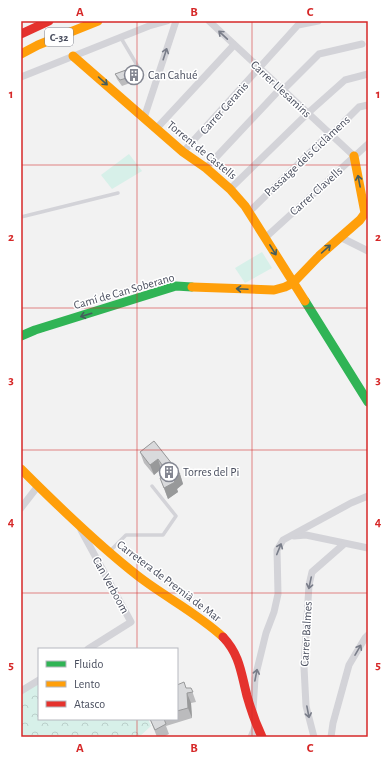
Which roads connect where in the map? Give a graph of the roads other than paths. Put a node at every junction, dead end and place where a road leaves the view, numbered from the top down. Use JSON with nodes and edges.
{"nodes":[{"id":1,"x":50,"y":21,"type":"edge"},
{"id":2,"x":98,"y":21,"type":"edge"},
{"id":3,"x":167,"y":21,"type":"edge"},
{"id":4,"x":176,"y":21,"type":"edge"},
{"id":5,"x":209,"y":21,"type":"edge"},
{"id":6,"x":318,"y":21,"type":"edge"},
{"id":7,"x":297,"y":23,"type":"edge"},
{"id":8,"x":21,"y":34,"type":"edge"},
{"id":9,"x":121,"y":37,"type":"junction"},
{"id":10,"x":362,"y":44,"type":"dead end"},
{"id":11,"x":234,"y":45,"type":"junction"},
{"id":12,"x":21,"y":54,"type":"edge"},
{"id":13,"x":73,"y":56,"type":"junction"},
{"id":14,"x":259,"y":68,"type":"junction"},
{"id":15,"x":140,"y":70,"type":"edge"},
{"id":16,"x":368,"y":74,"type":"edge"},
{"id":17,"x":21,"y":77,"type":"edge"},
{"id":18,"x":281,"y":88,"type":"junction"},
{"id":19,"x":368,"y":105,"type":"edge"},
{"id":20,"x":308,"y":113,"type":"junction"},
{"id":21,"x":144,"y":118,"type":"junction"},
{"id":22,"x":156,"y":129,"type":"junction"},
{"id":23,"x":330,"y":133,"type":"junction"},
{"id":24,"x":368,"y":144,"type":"edge"},
{"id":25,"x":183,"y":152,"type":"junction"},
{"id":26,"x":354,"y":156,"type":"junction"},
{"id":27,"x":206,"y":168,"type":"junction"},
{"id":28,"x":230,"y":189,"type":"junction"},
{"id":29,"x":118,"y":193,"type":"dead end"},
{"id":30,"x":249,"y":212,"type":"junction"},
{"id":31,"x":21,"y":217,"type":"edge"},
{"id":32,"x":340,"y":236,"type":"junction"},
{"id":33,"x":265,"y":238,"type":"junction"},
{"id":34,"x":368,"y":251,"type":"edge"},
{"id":35,"x":293,"y":283,"type":"junction"},
{"id":36,"x":21,"y":336,"type":"edge"},
{"id":37,"x":368,"y":402,"type":"edge"},
{"id":38,"x":21,"y":469,"type":"edge"},
{"id":39,"x":38,"y":486,"type":"junction"},
{"id":40,"x":152,"y":486,"type":"dead end"},
{"id":41,"x":368,"y":496,"type":"edge"},
{"id":42,"x":21,"y":508,"type":"edge"},
{"id":43,"x":78,"y":525,"type":"junction"},
{"id":44,"x":292,"y":536,"type":"junction"},
{"id":45,"x":344,"y":544,"type":"junction"},
{"id":46,"x":368,"y":548,"type":"edge"},
{"id":47,"x":110,"y":552,"type":"junction"},
{"id":48,"x":368,"y":635,"type":"edge"},
{"id":49,"x":90,"y":648,"type":"edge"},
{"id":50,"x":38,"y":681,"type":"edge"},
{"id":51,"x":21,"y":691,"type":"edge"},
{"id":52,"x":253,"y":714,"type":"junction"},
{"id":53,"x":256,"y":725,"type":"junction"},
{"id":54,"x":251,"y":737,"type":"edge"},
{"id":55,"x":262,"y":737,"type":"edge"},
{"id":56,"x":314,"y":737,"type":"edge"},
{"id":57,"x":332,"y":737,"type":"edge"}],
"edges":[{"from":1,"to":8,"type":"main road","number":"C-32"},
{"from":2,"to":12,"type":"main road","number":"C-32"},
{"from":3,"to":9,"type":"street"},
{"from":21,"to":4,"type":"street","one_way":true},
{"from":11,"to":5,"type":"street","name":"Carrer Llesamins","one_way":true},
{"from":6,"to":7,"type":"street","name":"Carrer Geranis"},
{"from":7,"to":14,"type":"street","name":"Carrer Geranis"},
{"from":9,"to":13,"type":"street"},
{"from":9,"to":15,"type":"lane"},
{"from":10,"to":18,"type":"street"},
{"from":11,"to":14,"type":"street","name":"Carrer Llesamins"},
{"from":11,"to":22,"type":"street"},
{"from":13,"to":17,"type":"street"},
{"from":13,"to":21,"type":"main road","name":"Torrent de Castells","one_way":true},
{"from":14,"to":18,"type":"street","name":"Carrer Llesamins"},
{"from":14,"to":25,"type":"street","name":"Carrer Geranis"},
{"from":16,"to":20,"type":"street"},
{"from":18,"to":20,"type":"street","name":"Carrer Llesamins"},
{"from":18,"to":27,"type":"street"},
{"from":19,"to":23,"type":"street","name":"Passatge dels Ciclàmens"},
{"from":20,"to":23,"type":"street","name":"Carrer Llesamins"},
{"from":20,"to":28,"type":"street"},
{"from":21,"to":22,"type":"main road","name":"Torrent de Castells"},
{"from":22,"to":25,"type":"main road","name":"Torrent de Castells"},
{"from":23,"to":26,"type":"street","name":"Carrer Llesamins"},
{"from":23,"to":30,"type":"street","name":"Passatge dels Ciclàmens"},
{"from":24,"to":26,"type":"street","name":"Carrer Clavells"},
{"from":25,"to":27,"type":"main road","name":"Torrent de Castells"},
{"from":32,"to":26,"type":"main road","name":"Camí de Can Soberano","one_way":true},
{"from":26,"to":33,"type":"street","name":"Carrer Clavells"},
{"from":27,"to":28,"type":"main road","name":"Torrent de Castells"},
{"from":28,"to":30,"type":"main road","name":"Torrent de Castells"},
{"from":29,"to":31,"type":"lane"},
{"from":30,"to":33,"type":"main road","name":"Torrent de Castells"},
{"from":32,"to":34,"type":"street"},
{"from":35,"to":32,"type":"main road","name":"Camí de Can Soberano","one_way":true},
{"from":33,"to":35,"type":"main road","name":"Torrent de Castells","one_way":true},
{"from":35,"to":36,"type":"main road","name":"Camí de Can Soberano","one_way":true},
{"from":35,"to":37,"type":"main road","name":"Torrent de Castells"},
{"from":38,"to":39,"type":"main road","name":"Carretera de Premià de Mar"},
{"from":39,"to":42,"type":"street"},
{"from":39,"to":43,"type":"main road","name":"Carretera de Premià de Mar"},
{"from":40,"to":47,"type":"lane"},
{"from":41,"to":44,"type":"street"},
{"from":43,"to":47,"type":"main road","name":"Carretera de Premià de Mar"},
{"from":43,"to":49,"type":"street","name":"Can Verboom"},
{"from":44,"to":45,"type":"street"},
{"from":52,"to":44,"type":"street","one_way":true},
{"from":45,"to":46,"type":"street"},
{"from":45,"to":56,"type":"street","name":"Carrer Balmes","one_way":true},
{"from":47,"to":52,"type":"main road","name":"Carretera de Premià de Mar"},
{"from":57,"to":48,"type":"street","one_way":true},
{"from":50,"to":51,"type":"street"},
{"from":52,"to":53,"type":"main road","name":"Carretera de Premià de Mar"},
{"from":53,"to":54,"type":"street"},
{"from":53,"to":55,"type":"main road","name":"Carretera de Premià de Mar"}]}
